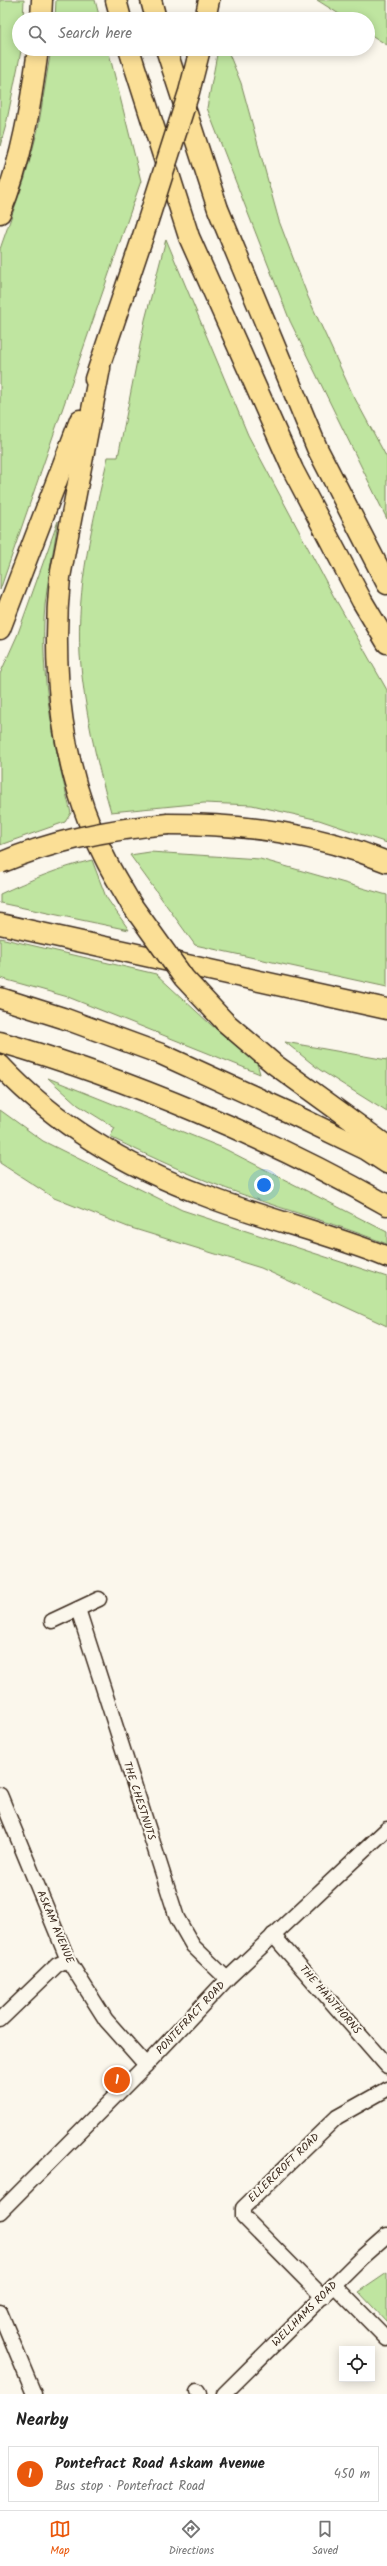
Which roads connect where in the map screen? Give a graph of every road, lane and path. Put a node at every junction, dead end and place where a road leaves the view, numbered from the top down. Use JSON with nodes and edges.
{"nodes":[{"id":1,"x":42,"y":0,"type":"edge"},
{"id":2,"x":116,"y":0,"type":"edge"},
{"id":3,"x":151,"y":0,"type":"edge"},
{"id":4,"x":208,"y":0,"type":"edge"},
{"id":5,"x":41,"y":12,"type":"edge"},
{"id":6,"x":119,"y":12,"type":"edge"},
{"id":7,"x":154,"y":12,"type":"edge"},
{"id":8,"x":207,"y":12,"type":"edge"},
{"id":9,"x":37,"y":56,"type":"edge"},
{"id":10,"x":131,"y":56,"type":"edge"},
{"id":11,"x":168,"y":56,"type":"edge"},
{"id":12,"x":198,"y":56,"type":"edge"},
{"id":13,"x":0,"y":213,"type":"edge"},
{"id":14,"x":100,"y":368,"type":"junction"},
{"id":15,"x":387,"y":584,"type":"edge"},
{"id":16,"x":0,"y":628,"type":"edge"},
{"id":17,"x":387,"y":643,"type":"edge"},
{"id":18,"x":387,"y":862,"type":"edge"},
{"id":19,"x":0,"y":863,"type":"edge"},
{"id":20,"x":0,"y":924,"type":"edge"},
{"id":21,"x":0,"y":998,"type":"edge"},
{"id":22,"x":387,"y":1008,"type":"edge"},
{"id":23,"x":0,"y":1042,"type":"edge"},
{"id":24,"x":1,"y":1066,"type":"edge"},
{"id":25,"x":387,"y":1146,"type":"edge"},
{"id":26,"x":387,"y":1163,"type":"edge"},
{"id":27,"x":387,"y":1205,"type":"edge"},
{"id":28,"x":387,"y":1257,"type":"edge"},
{"id":29,"x":99,"y":1599,"type":"dead end"},
{"id":30,"x":78,"y":1609,"type":"junction"},
{"id":31,"x":52,"y":1621,"type":"dead end"},
{"id":32,"x":0,"y":1795,"type":"edge"},
{"id":33,"x":387,"y":1829,"type":"edge"},
{"id":34,"x":273,"y":1935,"type":"junction"},
{"id":35,"x":68,"y":1960,"type":"junction"},
{"id":36,"x":227,"y":1979,"type":"junction"},
{"id":37,"x":0,"y":2020,"type":"edge"},
{"id":38,"x":146,"y":2065,"type":"junction"},
{"id":39,"x":387,"y":2066,"type":"edge"},
{"id":40,"x":387,"y":2090,"type":"edge"},
{"id":41,"x":0,"y":2212,"type":"edge"},
{"id":42,"x":387,"y":2236,"type":"edge"},
{"id":43,"x":334,"y":2286,"type":"junction"},
{"id":44,"x":323,"y":2297,"type":"junction"},
{"id":45,"x":0,"y":2312,"type":"edge"},
{"id":46,"x":387,"y":2339,"type":"edge"},
{"id":47,"x":34,"y":2394,"type":"edge"},
{"id":48,"x":224,"y":2394,"type":"edge"}],
"edges":[{"from":1,"to":5,"type":"highway"},
{"from":2,"to":6,"type":"highway"},
{"from":3,"to":7,"type":"highway"},
{"from":4,"to":8,"type":"highway"},
{"from":9,"to":13,"type":"highway"},
{"from":10,"to":17,"type":"highway"},
{"from":11,"to":15,"type":"highway"},
{"from":12,"to":14,"type":"highway","bridge":true},
{"from":14,"to":16,"type":"highway"},
{"from":14,"to":25,"type":"highway","bridge":true},
{"from":18,"to":19,"type":"highway","bridge":true},
{"from":20,"to":22,"type":"highway"},
{"from":21,"to":26,"type":"highway"},
{"from":23,"to":27,"type":"highway"},
{"from":24,"to":28,"type":"highway"},
{"from":29,"to":30,"type":"street"},
{"from":30,"to":31,"type":"street"},
{"from":30,"to":36,"type":"street","name":"THE CHESTNUTS"},
{"from":32,"to":35,"type":"street","name":"ASKAM AVENUE"},
{"from":33,"to":34,"type":"street","name":"PONTEFRACT ROAD"},
{"from":34,"to":36,"type":"street","name":"PONTEFRACT ROAD"},
{"from":34,"to":39,"type":"street","name":"THE HAWTHORNS"},
{"from":35,"to":37,"type":"street"},
{"from":35,"to":38,"type":"street","name":"ASKAM AVENUE"},
{"from":36,"to":38,"type":"street","name":"PONTEFRACT ROAD"},
{"from":38,"to":41,"type":"street","name":"PONTEFRACT ROAD"},
{"from":40,"to":44,"type":"street","name":"ELLERCROFT ROAD"},
{"from":42,"to":43,"type":"street","name":"WELLHAMS ROAD"},
{"from":43,"to":44,"type":"street","name":"WELLHAMS ROAD"},
{"from":43,"to":46,"type":"street"},
{"from":44,"to":48,"type":"street","name":"WELLHAMS ROAD"},
{"from":45,"to":47,"type":"street"}]}
